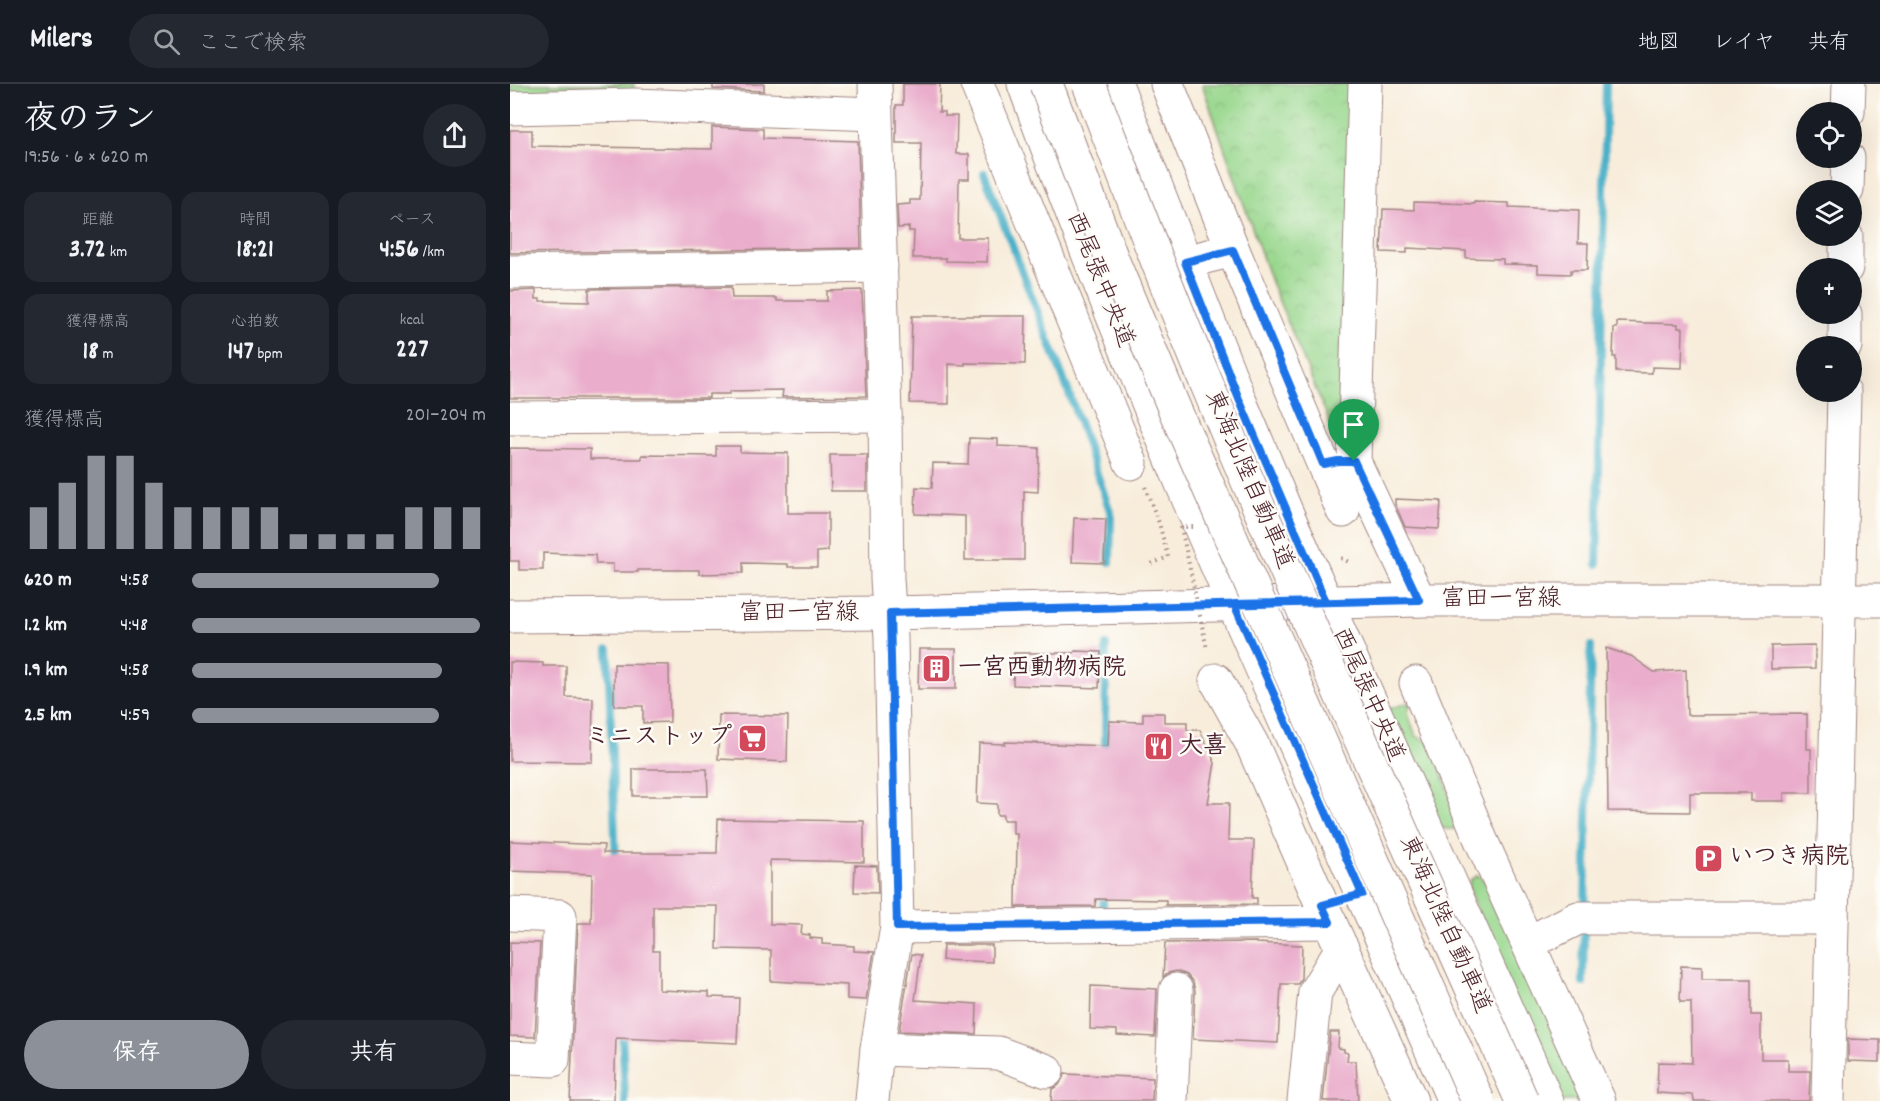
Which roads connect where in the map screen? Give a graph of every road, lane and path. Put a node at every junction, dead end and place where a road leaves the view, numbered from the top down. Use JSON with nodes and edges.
{"nodes":[{"id":1,"x":977,"y":84,"type":"edge"},
{"id":2,"x":1024,"y":84,"type":"edge"},
{"id":3,"x":1046,"y":84,"type":"edge"},
{"id":4,"x":1089,"y":84,"type":"edge"},
{"id":5,"x":1116,"y":84,"type":"edge"},
{"id":6,"x":1167,"y":84,"type":"edge"},
{"id":7,"x":1365,"y":84,"type":"edge"},
{"id":8,"x":1849,"y":84,"type":"edge"},
{"id":9,"x":875,"y":99,"type":"edge"},
{"id":10,"x":1848,"y":102,"type":"edge"},
{"id":11,"x":510,"y":108,"type":"edge"},
{"id":12,"x":1233,"y":250,"type":"junction"},
{"id":13,"x":1185,"y":262,"type":"junction"},
{"id":14,"x":881,"y":266,"type":"junction"},
{"id":15,"x":510,"y":272,"type":"edge"},
{"id":16,"x":1094,"y":372,"type":"junction"},
{"id":17,"x":1146,"y":399,"type":"junction"},
{"id":18,"x":1844,"y":402,"type":"edge"},
{"id":19,"x":885,"y":415,"type":"junction"},
{"id":20,"x":510,"y":418,"type":"edge"},
{"id":21,"x":1131,"y":463,"type":"dead end"},
{"id":22,"x":1339,"y":463,"type":"junction"},
{"id":23,"x":1343,"y":511,"type":"dead end"},
{"id":24,"x":1159,"y":523,"type":"dead end"},
{"id":25,"x":1148,"y":565,"type":"dead end"},
{"id":26,"x":1419,"y":600,"type":"junction"},
{"id":27,"x":1880,"y":600,"type":"edge"},
{"id":28,"x":1839,"y":601,"type":"junction"},
{"id":29,"x":1326,"y":602,"type":"junction"},
{"id":30,"x":1234,"y":604,"type":"junction"},
{"id":31,"x":890,"y":613,"type":"junction"},
{"id":32,"x":510,"y":616,"type":"edge"},
{"id":33,"x":1216,"y":680,"type":"dead end"},
{"id":34,"x":1416,"y":683,"type":"dead end"},
{"id":35,"x":1482,"y":840,"type":"junction"},
{"id":36,"x":1439,"y":855,"type":"junction"},
{"id":37,"x":1362,"y":894,"type":"junction"},
{"id":38,"x":510,"y":914,"type":"edge"},
{"id":39,"x":1832,"y":918,"type":"junction"},
{"id":40,"x":1331,"y":925,"type":"junction"},
{"id":41,"x":897,"y":927,"type":"junction"},
{"id":42,"x":1528,"y":943,"type":"junction"},
{"id":43,"x":1176,"y":990,"type":"dead end"},
{"id":44,"x":877,"y":1049,"type":"junction"},
{"id":45,"x":510,"y":1058,"type":"edge"},
{"id":46,"x":1047,"y":1071,"type":"dead end"},
{"id":47,"x":872,"y":1101,"type":"edge"},
{"id":48,"x":1171,"y":1101,"type":"edge"},
{"id":49,"x":1304,"y":1101,"type":"edge"},
{"id":50,"x":1411,"y":1101,"type":"edge"},
{"id":51,"x":1454,"y":1101,"type":"edge"},
{"id":52,"x":1478,"y":1101,"type":"edge"},
{"id":53,"x":1522,"y":1101,"type":"edge"},
{"id":54,"x":1547,"y":1101,"type":"edge"},
{"id":55,"x":1599,"y":1101,"type":"edge"},
{"id":56,"x":1828,"y":1101,"type":"edge"}],
"edges":[{"from":1,"to":16,"type":"main road"},
{"from":2,"to":17,"type":"main road","name":"西尾張中央道"},
{"from":3,"to":52,"type":"main road","name":"東海北陸自動車道","bridge":true},
{"from":4,"to":53,"type":"main road","name":"東海北陸自動車道","bridge":true},
{"from":5,"to":13,"type":"main road","name":"西尾張中央道"},
{"from":6,"to":12,"type":"main road"},
{"from":7,"to":22,"type":"main road"},
{"from":8,"to":10,"type":"main road"},
{"from":9,"to":11,"type":"main road"},
{"from":9,"to":14,"type":"main road"},
{"from":12,"to":13,"type":"main road"},
{"from":12,"to":22,"type":"main road"},
{"from":13,"to":29,"type":"main road","name":"西尾張中央道"},
{"from":14,"to":15,"type":"main road"},
{"from":14,"to":19,"type":"main road"},
{"from":16,"to":17,"type":"main road"},
{"from":16,"to":21,"type":"main road"},
{"from":17,"to":30,"type":"main road","name":"西尾張中央道"},
{"from":18,"to":28,"type":"main road"},
{"from":19,"to":20,"type":"main road"},
{"from":19,"to":31,"type":"main road"},
{"from":22,"to":23,"type":"main road"},
{"from":22,"to":26,"type":"main road"},
{"from":24,"to":25,"type":"path"},
{"from":26,"to":28,"type":"main road","name":"富田一宮線"},
{"from":26,"to":29,"type":"main road","name":"富田一宮線"},
{"from":27,"to":28,"type":"main road","name":"富田一宮線"},
{"from":28,"to":39,"type":"main road"},
{"from":29,"to":30,"type":"main road","name":"富田一宮線"},
{"from":29,"to":36,"type":"main road","name":"西尾張中央道"},
{"from":30,"to":31,"type":"main road","name":"富田一宮線"},
{"from":30,"to":37,"type":"main road","name":"西尾張中央道"},
{"from":31,"to":32,"type":"main road","name":"富田一宮線"},
{"from":31,"to":41,"type":"main road"},
{"from":33,"to":40,"type":"main road"},
{"from":34,"to":35,"type":"main road"},
{"from":35,"to":36,"type":"main road"},
{"from":35,"to":42,"type":"main road"},
{"from":36,"to":54,"type":"main road","name":"西尾張中央道"},
{"from":37,"to":40,"type":"main road"},
{"from":37,"to":51,"type":"main road","name":"西尾張中央道"},
{"from":38,"to":45,"type":"main road"},
{"from":39,"to":42,"type":"main road"},
{"from":39,"to":56,"type":"main road"},
{"from":40,"to":41,"type":"main road"},
{"from":40,"to":49,"type":"main road"},
{"from":40,"to":50,"type":"main road"},
{"from":41,"to":44,"type":"main road"},
{"from":42,"to":55,"type":"main road"},
{"from":43,"to":48,"type":"main road"},
{"from":44,"to":46,"type":"main road"},
{"from":44,"to":47,"type":"main road"}]}
